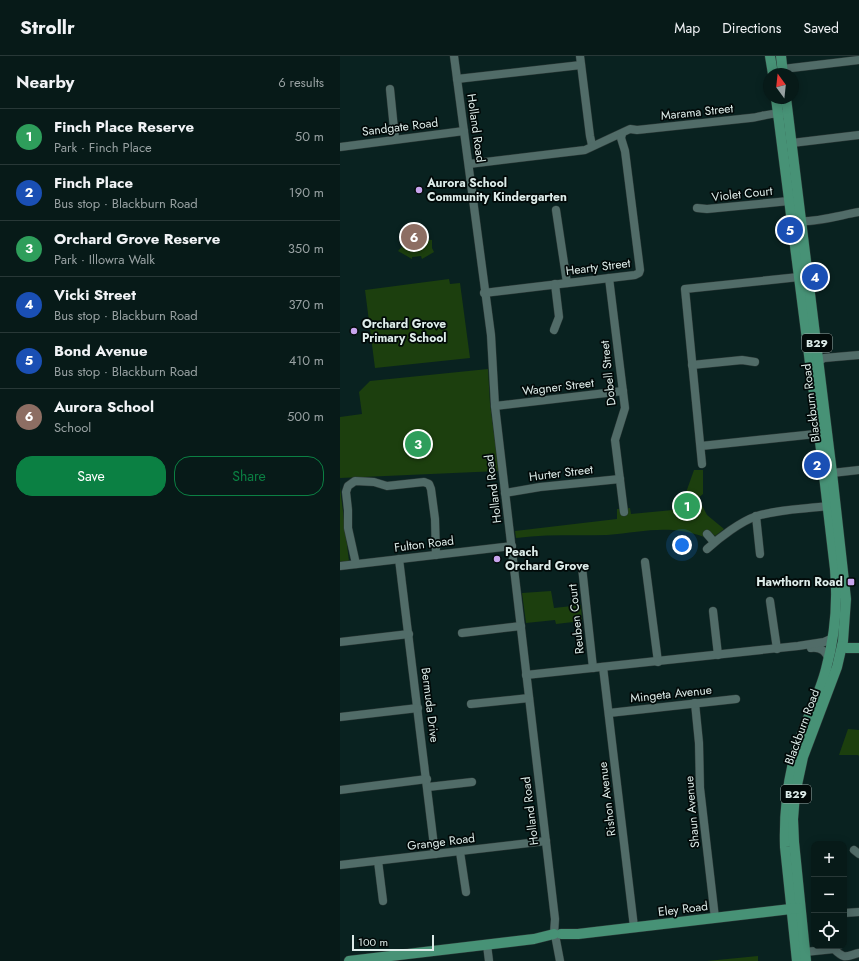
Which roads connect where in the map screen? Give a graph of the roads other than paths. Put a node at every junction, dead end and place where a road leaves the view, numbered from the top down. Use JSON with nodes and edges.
{"nodes":[{"id":1,"x":454,"y":56,"type":"edge"},
{"id":2,"x":580,"y":56,"type":"edge"},
{"id":3,"x":770,"y":56,"type":"edge"},
{"id":4,"x":781,"y":56,"type":"edge"},
{"id":5,"x":859,"y":60,"type":"edge"},
{"id":6,"x":581,"y":65,"type":"junction"},
{"id":7,"x":772,"y":68,"type":"edge"},
{"id":8,"x":783,"y":68,"type":"edge"},
{"id":9,"x":799,"y":69,"type":"edge"},
{"id":10,"x":457,"y":79,"type":"junction"},
{"id":11,"x":390,"y":89,"type":"dead end"},
{"id":12,"x":777,"y":104,"type":"edge"},
{"id":13,"x":787,"y":104,"type":"edge"},
{"id":14,"x":788,"y":114,"type":"junction"},
{"id":15,"x":778,"y":116,"type":"junction"},
{"id":16,"x":464,"y":131,"type":"junction"},
{"id":17,"x":859,"y":135,"type":"edge"},
{"id":18,"x":622,"y":136,"type":"junction"},
{"id":19,"x":395,"y":139,"type":"junction"},
{"id":20,"x":792,"y":143,"type":"junction"},
{"id":21,"x":594,"y":146,"type":"junction"},
{"id":22,"x":340,"y":147,"type":"edge"},
{"id":23,"x":469,"y":164,"type":"junction"},
{"id":24,"x":789,"y":201,"type":"junction"},
{"id":25,"x":697,"y":208,"type":"dead end"},
{"id":26,"x":556,"y":210,"type":"dead end"},
{"id":27,"x":859,"y":212,"type":"edge"},
{"id":28,"x":798,"y":220,"type":"junction"},
{"id":29,"x":799,"y":277,"type":"junction"},
{"id":30,"x":609,"y":278,"type":"junction"},
{"id":31,"x":567,"y":283,"type":"junction"},
{"id":32,"x":555,"y":284,"type":"junction"},
{"id":33,"x":484,"y":293,"type":"junction"},
{"id":34,"x":554,"y":330,"type":"dead end"},
{"id":35,"x":859,"y":355,"type":"edge"},
{"id":36,"x":819,"y":361,"type":"junction"},
{"id":37,"x":755,"y":362,"type":"dead end"},
{"id":38,"x":692,"y":365,"type":"junction"},
{"id":39,"x":623,"y":391,"type":"junction"},
{"id":40,"x":495,"y":406,"type":"junction"},
{"id":41,"x":823,"y":433,"type":"junction"},
{"id":42,"x":701,"y":446,"type":"junction"},
{"id":43,"x":702,"y":464,"type":"dead end"},
{"id":44,"x":859,"y":470,"type":"edge"},
{"id":45,"x":832,"y":473,"type":"junction"},
{"id":46,"x":620,"y":479,"type":"junction"},
{"id":47,"x":505,"y":492,"type":"junction"},
{"id":48,"x":828,"y":506,"type":"junction"},
{"id":49,"x":624,"y":512,"type":"dead end"},
{"id":50,"x":756,"y":516,"type":"junction"},
{"id":51,"x":707,"y":534,"type":"dead end"},
{"id":52,"x":714,"y":542,"type":"junction"},
{"id":53,"x":512,"y":546,"type":"junction"},
{"id":54,"x":707,"y":549,"type":"dead end"},
{"id":55,"x":760,"y":554,"type":"dead end"},
{"id":56,"x":436,"y":555,"type":"junction"},
{"id":57,"x":399,"y":559,"type":"junction"},
{"id":58,"x":645,"y":562,"type":"dead end"},
{"id":59,"x":356,"y":564,"type":"junction"},
{"id":60,"x":340,"y":566,"type":"edge"},
{"id":61,"x":582,"y":567,"type":"dead end"},
{"id":62,"x":770,"y":601,"type":"dead end"},
{"id":63,"x":713,"y":611,"type":"dead end"},
{"id":64,"x":521,"y":626,"type":"junction"},
{"id":65,"x":462,"y":633,"type":"dead end"},
{"id":66,"x":409,"y":634,"type":"junction"},
{"id":67,"x":838,"y":641,"type":"junction"},
{"id":68,"x":340,"y":642,"type":"edge"},
{"id":69,"x":859,"y":642,"type":"edge"},
{"id":70,"x":798,"y":646,"type":"junction"},
{"id":71,"x":859,"y":648,"type":"edge"},
{"id":72,"x":777,"y":649,"type":"junction"},
{"id":73,"x":718,"y":655,"type":"junction"},
{"id":74,"x":828,"y":660,"type":"junction"},
{"id":75,"x":658,"y":662,"type":"junction"},
{"id":76,"x":603,"y":667,"type":"junction"},
{"id":77,"x":593,"y":668,"type":"junction"},
{"id":78,"x":526,"y":675,"type":"junction"},
{"id":79,"x":529,"y":698,"type":"junction"},
{"id":80,"x":736,"y":699,"type":"dead end"},
{"id":81,"x":694,"y":703,"type":"junction"},
{"id":82,"x":471,"y":704,"type":"dead end"},
{"id":83,"x":813,"y":706,"type":"junction"},
{"id":84,"x":418,"y":708,"type":"junction"},
{"id":85,"x":609,"y":713,"type":"junction"},
{"id":86,"x":340,"y":717,"type":"edge"},
{"id":87,"x":472,"y":782,"type":"dead end"},
{"id":88,"x":427,"y":783,"type":"junction"},
{"id":89,"x":340,"y":790,"type":"edge"},
{"id":90,"x":546,"y":841,"type":"junction"},
{"id":91,"x":460,"y":852,"type":"junction"},
{"id":92,"x":435,"y":854,"type":"junction"},
{"id":93,"x":378,"y":861,"type":"junction"},
{"id":94,"x":340,"y":865,"type":"edge"},
{"id":95,"x":466,"y":892,"type":"dead end"},
{"id":96,"x":383,"y":901,"type":"dead end"},
{"id":97,"x":796,"y":908,"type":"junction"},
{"id":98,"x":859,"y":912,"type":"edge"},
{"id":99,"x":847,"y":913,"type":"edge"},
{"id":100,"x":715,"y":918,"type":"junction"},
{"id":101,"x":634,"y":928,"type":"junction"},
{"id":102,"x":558,"y":936,"type":"junction"},
{"id":103,"x":487,"y":945,"type":"junction"},
{"id":104,"x":828,"y":949,"type":"edge"},
{"id":105,"x":836,"y":949,"type":"edge"},
{"id":106,"x":859,"y":953,"type":"edge"},
{"id":107,"x":806,"y":956,"type":"edge"},
{"id":108,"x":560,"y":960,"type":"edge"},
{"id":109,"x":349,"y":961,"type":"edge"},
{"id":110,"x":489,"y":961,"type":"edge"},
{"id":111,"x":797,"y":961,"type":"edge"}],
"edges":[{"from":1,"to":10,"type":"street","name":"Holland Road"},
{"from":2,"to":6,"type":"street"},
{"from":3,"to":7,"type":"main road"},
{"from":4,"to":8,"type":"main road"},
{"from":5,"to":9,"type":"street"},
{"from":6,"to":10,"type":"street"},
{"from":6,"to":21,"type":"street"},
{"from":10,"to":16,"type":"street","name":"Holland Road"},
{"from":11,"to":19,"type":"street"},
{"from":12,"to":15,"type":"main road","name":"Blackburn Road","number":"B29"},
{"from":13,"to":14,"type":"main road","name":"Blackburn Road","number":"B29"},
{"from":14,"to":15,"type":"street"},
{"from":14,"to":20,"type":"main road","name":"Blackburn Road","number":"B29"},
{"from":15,"to":18,"type":"street","name":"Marama Street"},
{"from":15,"to":24,"type":"main road","name":"Blackburn Road","number":"B29"},
{"from":16,"to":19,"type":"street","name":"Sandgate Road"},
{"from":16,"to":23,"type":"street","name":"Holland Road"},
{"from":17,"to":20,"type":"street"},
{"from":18,"to":21,"type":"street","name":"Marama Street"},
{"from":18,"to":30,"type":"street","name":"Hearty Street"},
{"from":19,"to":22,"type":"street","name":"Sandgate Road"},
{"from":20,"to":28,"type":"main road","name":"Blackburn Road","number":"B29"},
{"from":21,"to":23,"type":"street","name":"Marama Street"},
{"from":23,"to":33,"type":"street","name":"Holland Road"},
{"from":24,"to":25,"type":"street","name":"Violet Court"},
{"from":24,"to":28,"type":"main road","name":"Blackburn Road","number":"B29"},
{"from":26,"to":31,"type":"street"},
{"from":27,"to":28,"type":"street"},
{"from":28,"to":29,"type":"main road","name":"Blackburn Road","number":"B29"},
{"from":28,"to":36,"type":"main road","name":"Blackburn Road","number":"B29"},
{"from":29,"to":38,"type":"street"},
{"from":29,"to":41,"type":"main road","name":"Blackburn Road","number":"B29"},
{"from":30,"to":31,"type":"street","name":"Hearty Street"},
{"from":30,"to":39,"type":"street","name":"Dobell Street"},
{"from":31,"to":32,"type":"street","name":"Hearty Street"},
{"from":32,"to":33,"type":"street","name":"Hearty Street"},
{"from":32,"to":34,"type":"street"},
{"from":33,"to":40,"type":"street","name":"Holland Road"},
{"from":35,"to":36,"type":"street"},
{"from":36,"to":41,"type":"main road","name":"Blackburn Road","number":"B29"},
{"from":37,"to":38,"type":"street"},
{"from":38,"to":42,"type":"street"},
{"from":39,"to":40,"type":"street","name":"Wagner Street"},
{"from":39,"to":46,"type":"street","name":"Dobell Street"},
{"from":40,"to":47,"type":"street","name":"Holland Road"},
{"from":41,"to":42,"type":"street"},
{"from":41,"to":45,"type":"main road","name":"Blackburn Road","number":"B29"},
{"from":41,"to":48,"type":"main road","name":"Blackburn Road","number":"B29"},
{"from":42,"to":43,"type":"street"},
{"from":44,"to":45,"type":"street"},
{"from":45,"to":67,"type":"main road","name":"Blackburn Road","number":"B29"},
{"from":46,"to":47,"type":"street","name":"Hurter Street"},
{"from":46,"to":49,"type":"street","name":"Dobell Street"},
{"from":47,"to":53,"type":"street","name":"Holland Road"},
{"from":48,"to":50,"type":"street"},
{"from":48,"to":67,"type":"main road","name":"Blackburn Road","number":"B29"},
{"from":50,"to":52,"type":"street"},
{"from":50,"to":55,"type":"street"},
{"from":51,"to":52,"type":"street"},
{"from":52,"to":54,"type":"street"},
{"from":53,"to":56,"type":"street","name":"Fulton Road"},
{"from":53,"to":64,"type":"street","name":"Holland Road"},
{"from":56,"to":57,"type":"street","name":"Fulton Road"},
{"from":56,"to":59,"type":"street"},
{"from":57,"to":59,"type":"street","name":"Fulton Road"},
{"from":57,"to":66,"type":"street","name":"Bermuda Drive"},
{"from":58,"to":75,"type":"street"},
{"from":59,"to":60,"type":"street","name":"Fulton Road"},
{"from":61,"to":77,"type":"street","name":"Reuben Court"},
{"from":62,"to":72,"type":"street"},
{"from":63,"to":73,"type":"street"},
{"from":64,"to":65,"type":"street"},
{"from":64,"to":78,"type":"street","name":"Holland Road"},
{"from":66,"to":68,"type":"street"},
{"from":66,"to":84,"type":"street","name":"Bermuda Drive"},
{"from":67,"to":69,"type":"main road"},
{"from":67,"to":70,"type":"street"},
{"from":67,"to":71,"type":"main road"},
{"from":67,"to":74,"type":"main road","name":"Blackburn Road","number":"B29"},
{"from":67,"to":83,"type":"main road"},
{"from":67,"to":97,"type":"main road","name":"Blackburn Road","number":"B29"},
{"from":70,"to":72,"type":"street"},
{"from":70,"to":74,"type":"street"},
{"from":72,"to":73,"type":"street"},
{"from":73,"to":75,"type":"street"},
{"from":74,"to":83,"type":"main road","name":"Blackburn Road","number":"B29"},
{"from":75,"to":76,"type":"street"},
{"from":76,"to":77,"type":"street"},
{"from":76,"to":85,"type":"street","name":"Rishon Avenue"},
{"from":77,"to":78,"type":"street"},
{"from":78,"to":79,"type":"street","name":"Holland Road"},
{"from":79,"to":82,"type":"street"},
{"from":79,"to":90,"type":"street","name":"Holland Road"},
{"from":80,"to":81,"type":"street","name":"Mingeta Avenue"},
{"from":81,"to":85,"type":"street","name":"Mingeta Avenue"},
{"from":81,"to":100,"type":"street","name":"Shaun Avenue"},
{"from":83,"to":97,"type":"main road","name":"Blackburn Road","number":"B29"},
{"from":84,"to":86,"type":"street"},
{"from":84,"to":88,"type":"street","name":"Bermuda Drive"},
{"from":85,"to":101,"type":"street","name":"Rishon Avenue"},
{"from":87,"to":88,"type":"street"},
{"from":88,"to":89,"type":"street"},
{"from":88,"to":92,"type":"street","name":"Bermuda Drive"},
{"from":90,"to":91,"type":"street","name":"Grange Road"},
{"from":90,"to":102,"type":"street","name":"Holland Road"},
{"from":91,"to":92,"type":"street","name":"Grange Road"},
{"from":91,"to":95,"type":"street"},
{"from":92,"to":93,"type":"street","name":"Grange Road"},
{"from":93,"to":94,"type":"street","name":"Grange Road"},
{"from":93,"to":96,"type":"street"},
{"from":97,"to":100,"type":"main road","name":"Eley Road"},
{"from":97,"to":107,"type":"main road","name":"Blackburn Road","number":"B29"},
{"from":97,"to":111,"type":"main road","name":"Blackburn Road","number":"B29"},
{"from":98,"to":99,"type":"street"},
{"from":100,"to":101,"type":"main road","name":"Eley Road"},
{"from":101,"to":102,"type":"main road","name":"Eley Road"},
{"from":102,"to":103,"type":"main road","name":"Eley Road"},
{"from":102,"to":108,"type":"street","name":"Holland Road"},
{"from":103,"to":109,"type":"main road","name":"Eley Road"},
{"from":103,"to":110,"type":"street"},
{"from":104,"to":107,"type":"street"},
{"from":105,"to":106,"type":"street"}]}
